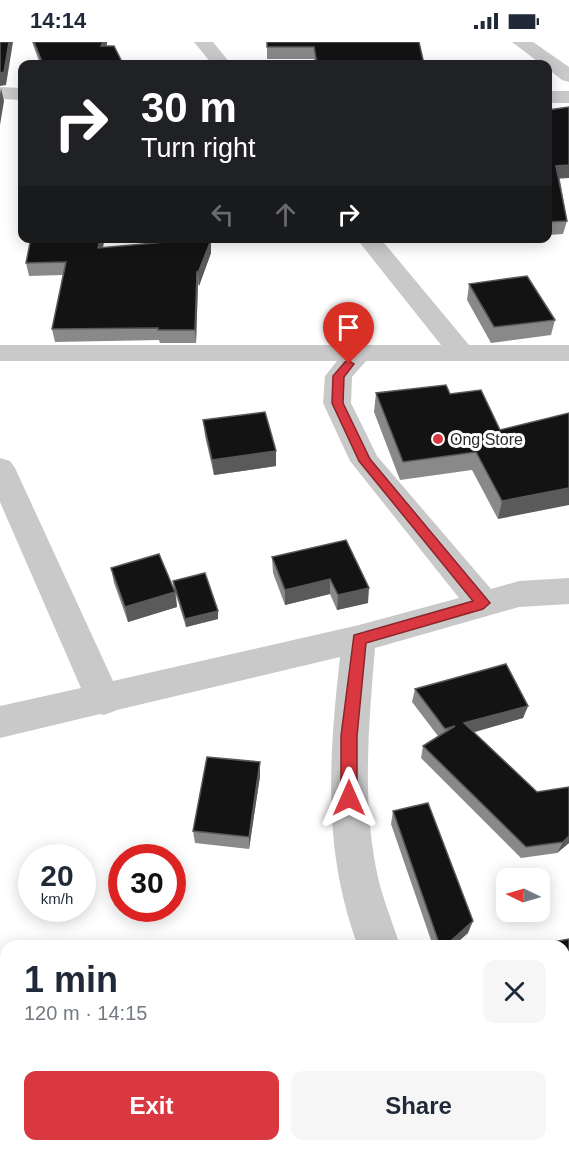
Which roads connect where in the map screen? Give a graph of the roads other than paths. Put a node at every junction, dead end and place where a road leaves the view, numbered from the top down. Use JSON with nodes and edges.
{"nodes":[{"id":1,"x":203,"y":42,"type":"edge"},
{"id":2,"x":521,"y":42,"type":"edge"},
{"id":3,"x":219,"y":60,"type":"edge"},
{"id":4,"x":546,"y":60,"type":"edge"},
{"id":5,"x":552,"y":64,"type":"edge"},
{"id":6,"x":569,"y":76,"type":"edge"},
{"id":7,"x":0,"y":93,"type":"edge"},
{"id":8,"x":18,"y":94,"type":"edge"},
{"id":9,"x":552,"y":97,"type":"edge"},
{"id":10,"x":569,"y":97,"type":"edge"},
{"id":11,"x":371,"y":243,"type":"edge"},
{"id":12,"x":0,"y":352,"type":"edge"},
{"id":13,"x":359,"y":352,"type":"junction"},
{"id":14,"x":461,"y":352,"type":"junction"},
{"id":15,"x":569,"y":352,"type":"edge"},
{"id":16,"x":0,"y":468,"type":"edge"},
{"id":17,"x":569,"y":591,"type":"edge"},
{"id":18,"x":483,"y":603,"type":"junction"},
{"id":19,"x":359,"y":639,"type":"junction"},
{"id":20,"x":104,"y":700,"type":"junction"},
{"id":21,"x":0,"y":722,"type":"edge"},
{"id":22,"x":377,"y":940,"type":"edge"}],
"edges":[{"from":1,"to":3,"type":"street"},
{"from":2,"to":4,"type":"street"},
{"from":5,"to":6,"type":"street"},
{"from":7,"to":8,"type":"street"},
{"from":9,"to":10,"type":"street"},
{"from":11,"to":14,"type":"street"},
{"from":12,"to":13,"type":"street"},
{"from":13,"to":14,"type":"street"},
{"from":13,"to":18,"type":"street"},
{"from":14,"to":15,"type":"street"},
{"from":16,"to":20,"type":"street"},
{"from":17,"to":18,"type":"street"},
{"from":18,"to":19,"type":"street"},
{"from":19,"to":20,"type":"street"},
{"from":19,"to":22,"type":"street"},
{"from":20,"to":21,"type":"street"}]}
